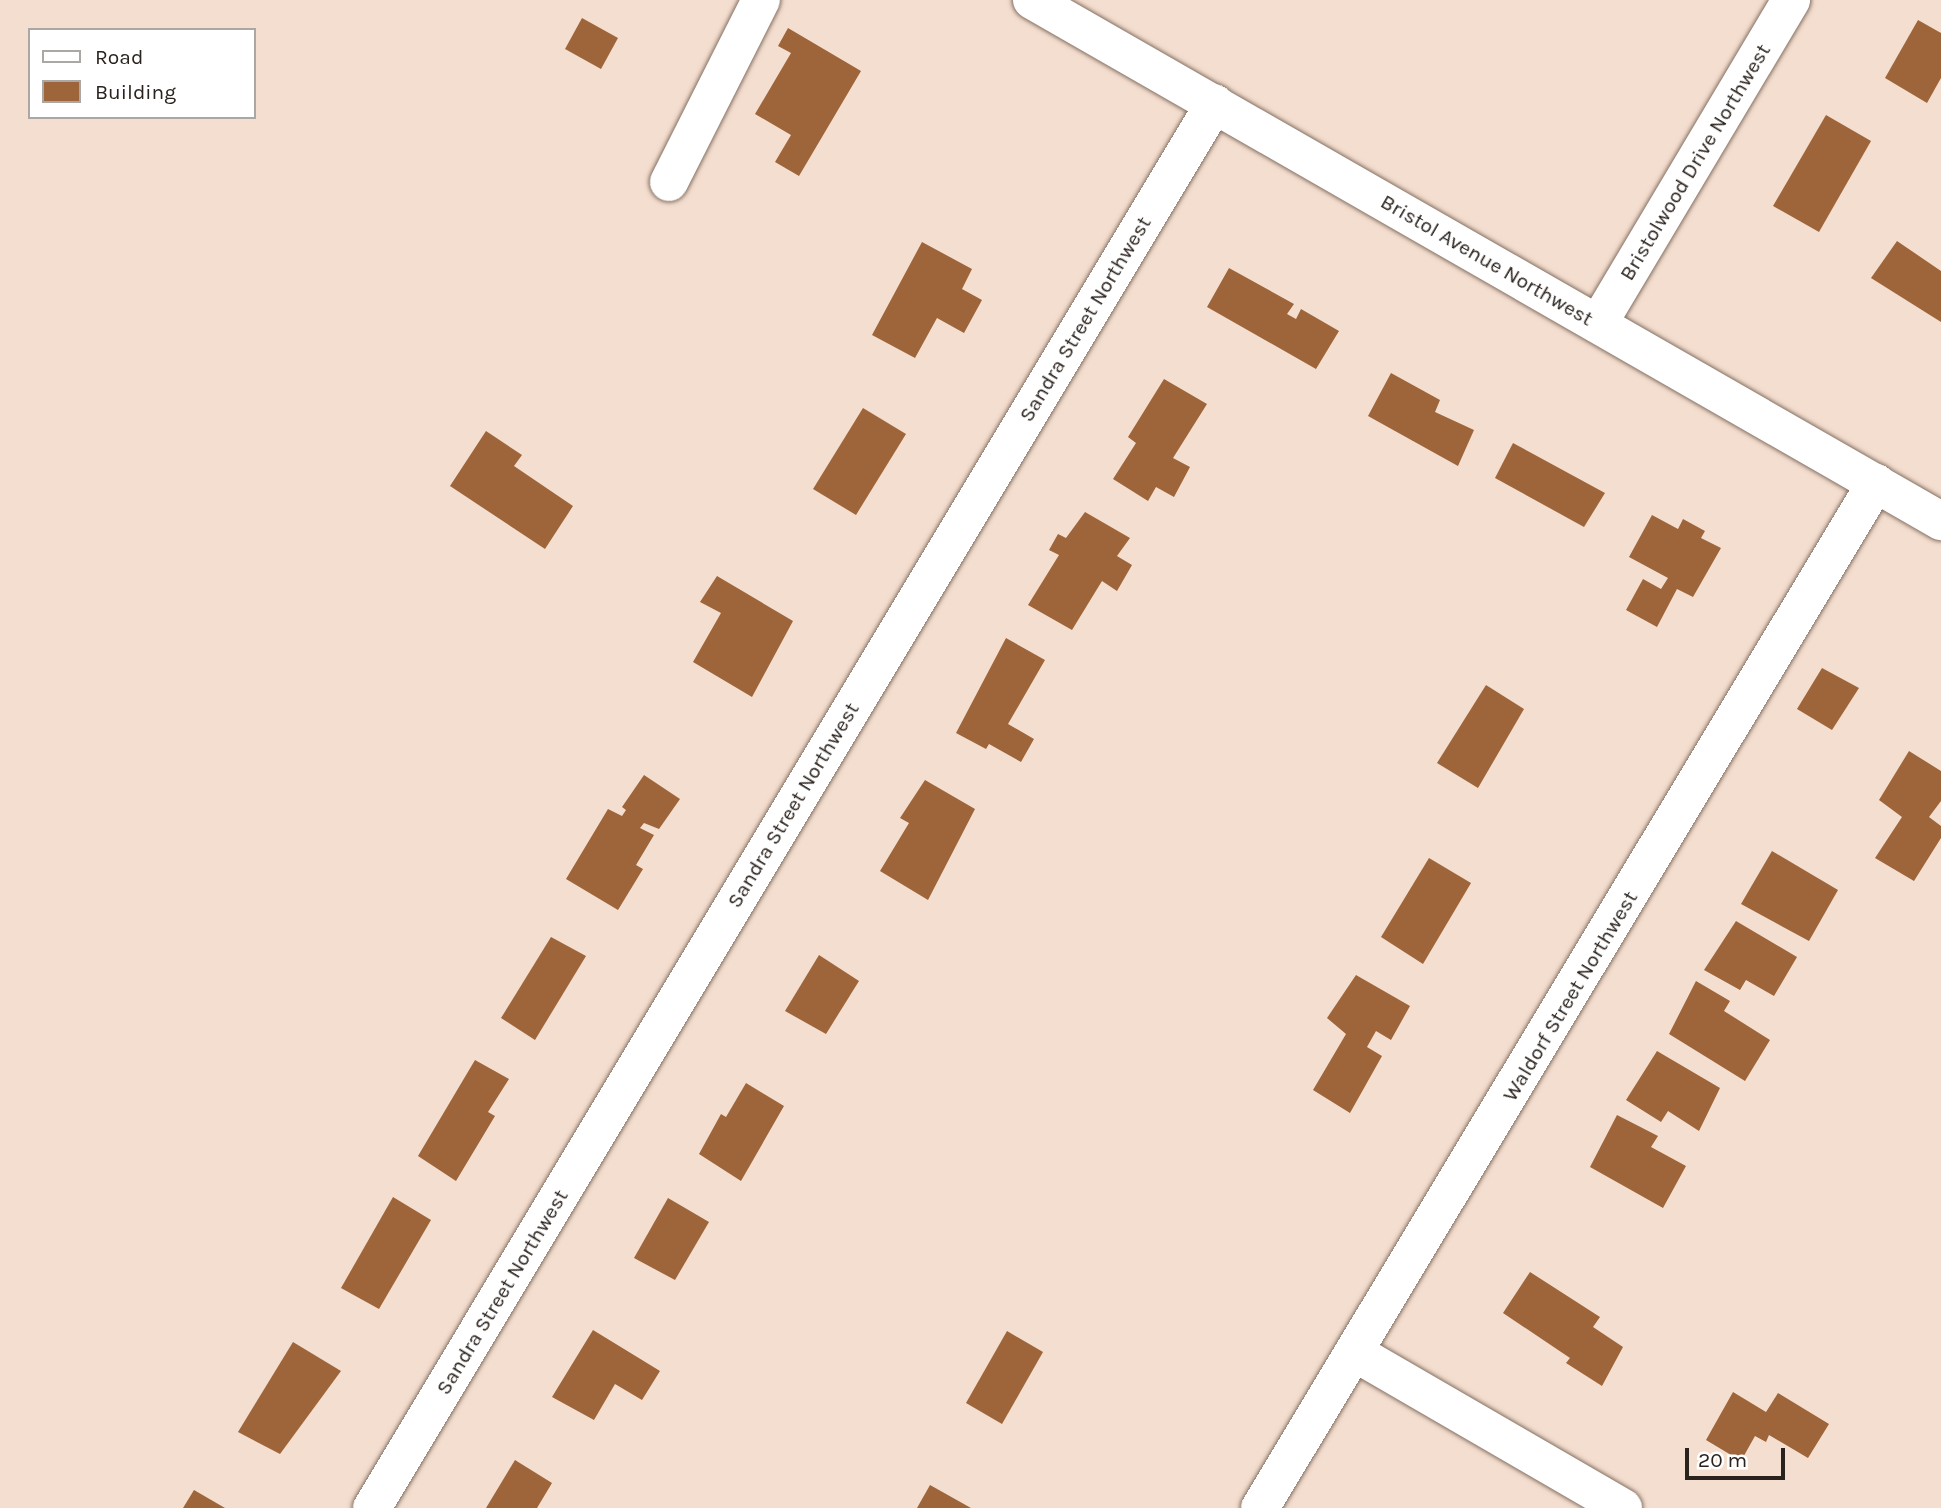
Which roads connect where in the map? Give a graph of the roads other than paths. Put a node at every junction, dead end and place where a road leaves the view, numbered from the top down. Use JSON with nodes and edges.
{"nodes":[{"id":1,"x":761,"y":0,"type":"edge"},
{"id":2,"x":1032,"y":0,"type":"edge"},
{"id":3,"x":1791,"y":0,"type":"edge"},
{"id":4,"x":1215,"y":103,"type":"junction"},
{"id":5,"x":668,"y":183,"type":"dead end"},
{"id":6,"x":1598,"y":324,"type":"junction"},
{"id":7,"x":1877,"y":483,"type":"junction"},
{"id":8,"x":1941,"y":521,"type":"edge"},
{"id":9,"x":1354,"y":1352,"type":"junction"},
{"id":10,"x":372,"y":1508,"type":"edge"},
{"id":11,"x":1261,"y":1508,"type":"edge"},
{"id":12,"x":1623,"y":1508,"type":"edge"}],
"edges":[{"from":1,"to":5,"type":"street"},
{"from":2,"to":4,"type":"street","name":"Bristol Avenue Northwest"},
{"from":3,"to":6,"type":"street","name":"Bristolwood Drive Northwest"},
{"from":4,"to":6,"type":"street","name":"Bristol Avenue Northwest"},
{"from":4,"to":10,"type":"street","name":"Sandra Street Northwest"},
{"from":6,"to":7,"type":"street","name":"Bristol Avenue Northwest"},
{"from":7,"to":8,"type":"street","name":"Bristol Avenue Northwest"},
{"from":7,"to":9,"type":"street","name":"Waldorf Street Northwest"},
{"from":9,"to":11,"type":"street","name":"Waldorf Street Northwest"},
{"from":9,"to":12,"type":"street"}]}
